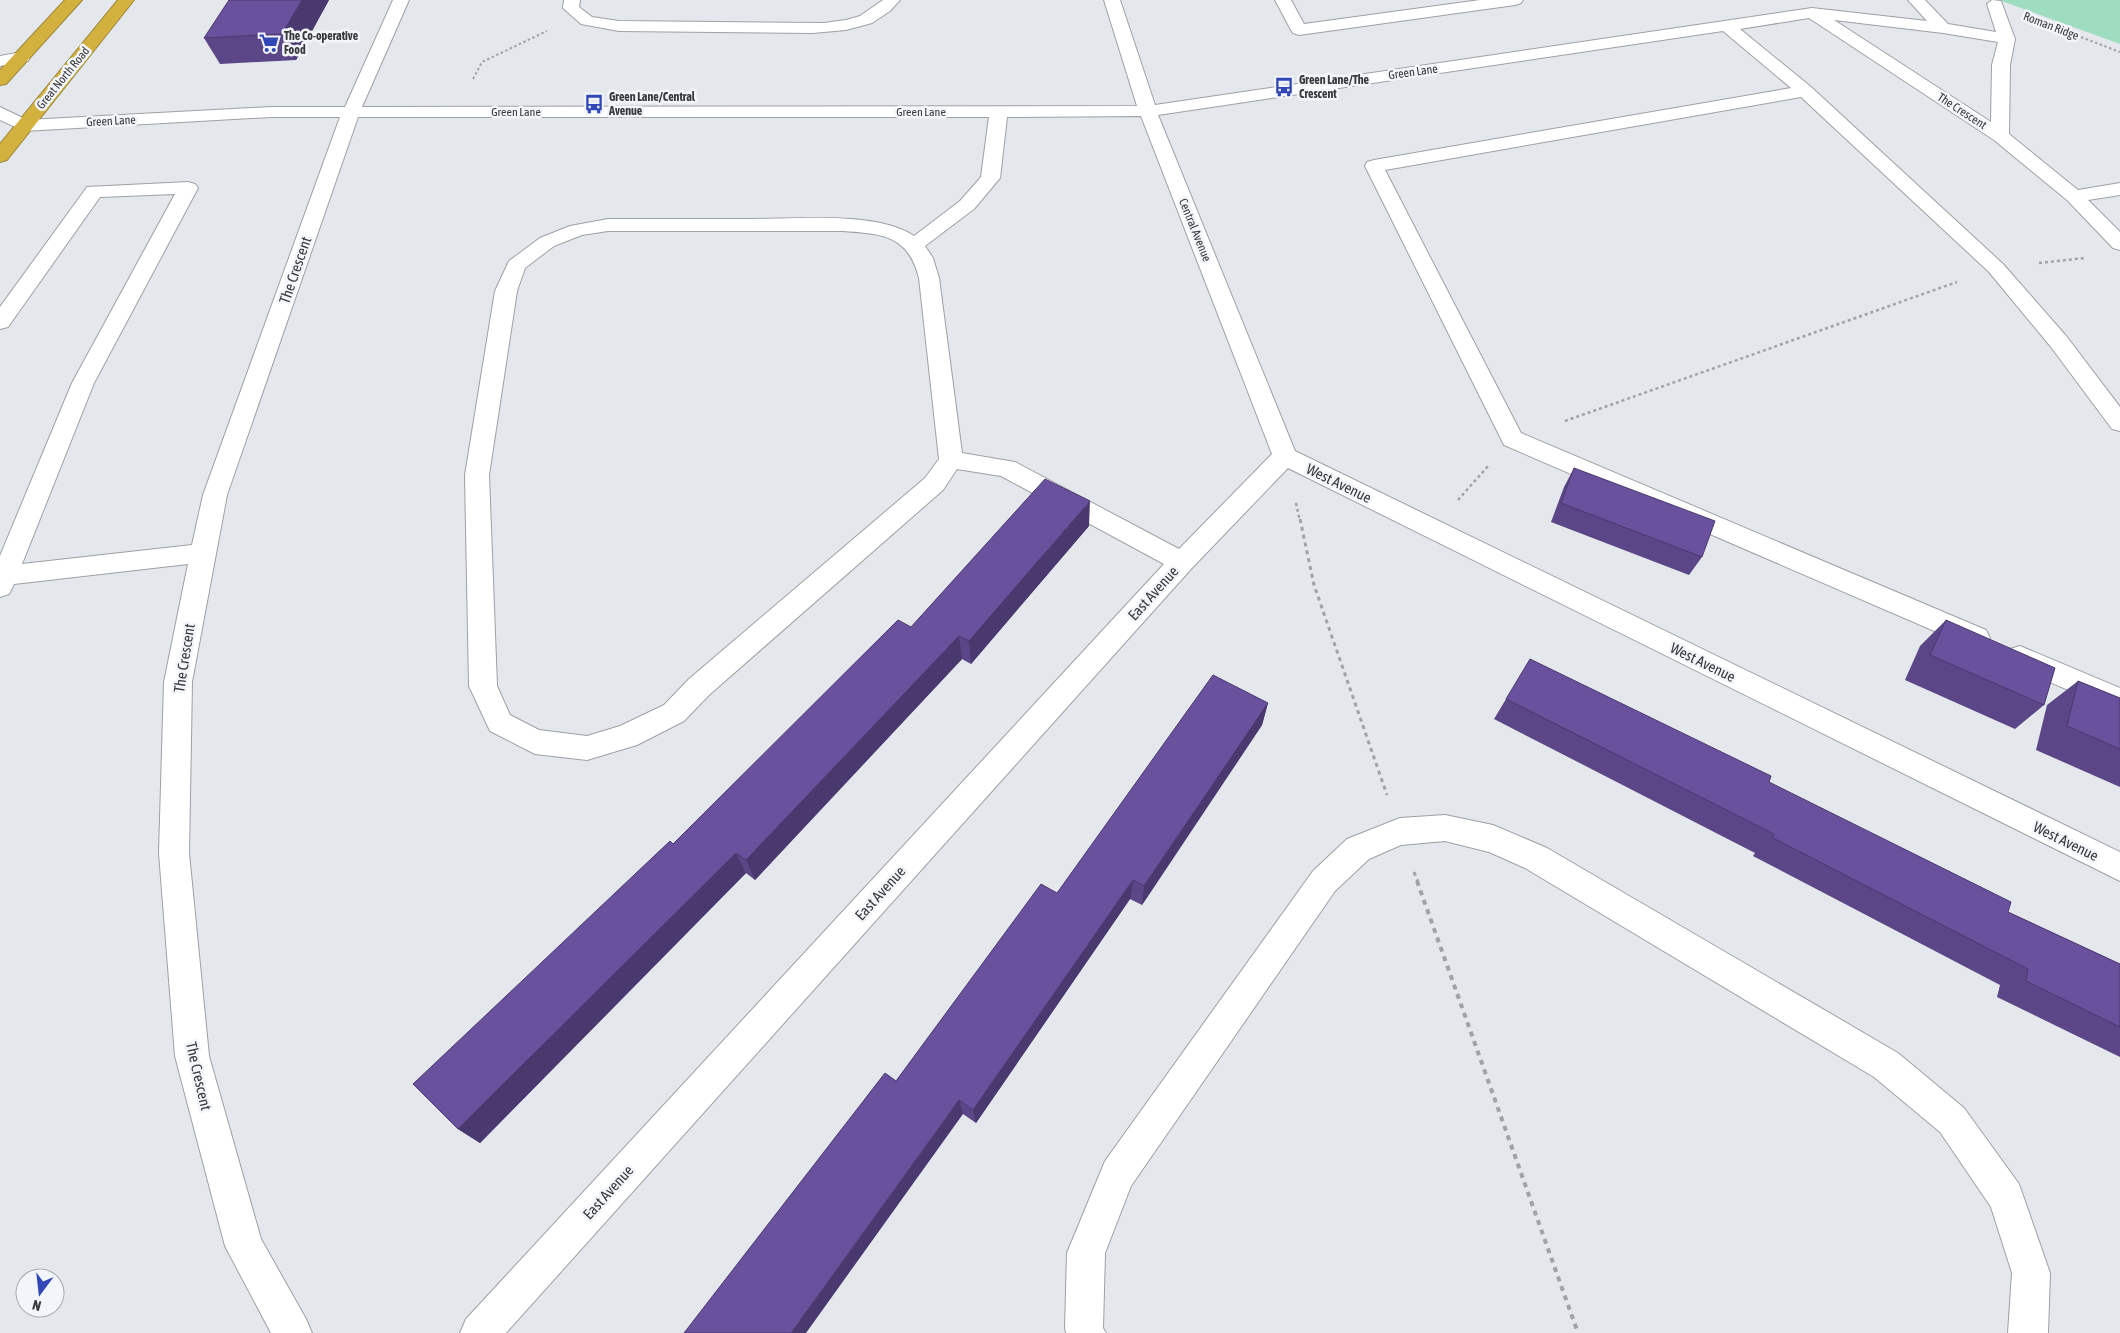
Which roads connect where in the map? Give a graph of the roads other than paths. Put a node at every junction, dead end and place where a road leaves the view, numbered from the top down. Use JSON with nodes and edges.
{"nodes":[{"id":1,"x":74,"y":0,"type":"edge"},
{"id":2,"x":126,"y":0,"type":"edge"},
{"id":3,"x":401,"y":0,"type":"edge"},
{"id":4,"x":572,"y":0,"type":"edge"},
{"id":5,"x":892,"y":0,"type":"edge"},
{"id":6,"x":1112,"y":0,"type":"edge"},
{"id":7,"x":1284,"y":0,"type":"edge"},
{"id":8,"x":1515,"y":0,"type":"edge"},
{"id":9,"x":1788,"y":0,"type":"edge"},
{"id":10,"x":1916,"y":0,"type":"edge"},
{"id":11,"x":1995,"y":4,"type":"road end"},
{"id":12,"x":1812,"y":14,"type":"junction"},
{"id":13,"x":1727,"y":26,"type":"junction"},
{"id":14,"x":1943,"y":28,"type":"junction"},
{"id":15,"x":2007,"y":39,"type":"junction"},
{"id":16,"x":22,"y":57,"type":"junction"},
{"id":17,"x":0,"y":61,"type":"edge"},
{"id":18,"x":0,"y":80,"type":"edge"},
{"id":19,"x":1805,"y":91,"type":"junction"},
{"id":20,"x":1148,"y":111,"type":"junction"},
{"id":21,"x":0,"y":112,"type":"edge"},
{"id":22,"x":351,"y":112,"type":"junction"},
{"id":23,"x":999,"y":112,"type":"junction"},
{"id":24,"x":24,"y":126,"type":"junction"},
{"id":25,"x":2000,"y":136,"type":"junction"},
{"id":26,"x":0,"y":156,"type":"edge"},
{"id":27,"x":2120,"y":189,"type":"edge"},
{"id":28,"x":2074,"y":196,"type":"junction"},
{"id":29,"x":2120,"y":244,"type":"edge"},
{"id":30,"x":913,"y":246,"type":"junction"},
{"id":31,"x":0,"y":322,"type":"edge"},
{"id":32,"x":2120,"y":423,"type":"edge"},
{"id":33,"x":1285,"y":456,"type":"junction"},
{"id":34,"x":951,"y":460,"type":"junction"},
{"id":35,"x":204,"y":553,"type":"junction"},
{"id":36,"x":1182,"y":562,"type":"junction"},
{"id":37,"x":1,"y":579,"type":"edge"},
{"id":38,"x":2120,"y":700,"type":"edge"},
{"id":39,"x":2120,"y":867,"type":"edge"},
{"id":40,"x":292,"y":1333,"type":"edge"},
{"id":41,"x":480,"y":1333,"type":"edge"},
{"id":42,"x":1086,"y":1333,"type":"edge"},
{"id":43,"x":2028,"y":1333,"type":"edge"}],
"edges":[{"from":1,"to":16,"type":"highway"},
{"from":2,"to":24,"type":"highway","name":"Great North Road"},
{"from":3,"to":22,"type":"street","name":"The Crescent"},
{"from":4,"to":5,"type":"street"},
{"from":6,"to":20,"type":"street","name":"Central Avenue"},
{"from":7,"to":8,"type":"street"},
{"from":9,"to":12,"type":"street","name":"The Crescent"},
{"from":10,"to":14,"type":"street"},
{"from":11,"to":15,"type":"street","name":"Roman Ridge"},
{"from":12,"to":13,"type":"street","name":"Green Lane"},
{"from":12,"to":14,"type":"street"},
{"from":12,"to":25,"type":"street","name":"The Crescent"},
{"from":13,"to":19,"type":"street"},
{"from":13,"to":20,"type":"street","name":"Green Lane"},
{"from":14,"to":15,"type":"street"},
{"from":15,"to":25,"type":"street","name":"Roman Ridge"},
{"from":16,"to":17,"type":"street"},
{"from":16,"to":18,"type":"highway"},
{"from":19,"to":32,"type":"street"},
{"from":19,"to":38,"type":"street"},
{"from":20,"to":23,"type":"street","name":"Green Lane"},
{"from":20,"to":33,"type":"street","name":"Central Avenue"},
{"from":21,"to":24,"type":"street"},
{"from":22,"to":23,"type":"street","name":"Green Lane"},
{"from":22,"to":24,"type":"street","name":"Green Lane"},
{"from":22,"to":35,"type":"street","name":"The Crescent"},
{"from":23,"to":30,"type":"street"},
{"from":24,"to":26,"type":"highway","name":"Great North Road"},
{"from":25,"to":28,"type":"street","name":"The Crescent"},
{"from":27,"to":28,"type":"street"},
{"from":28,"to":29,"type":"street","name":"The Crescent"},
{"from":30,"to":34,"type":"street"},
{"from":30,"to":34,"type":"street"},
{"from":31,"to":37,"type":"street"},
{"from":33,"to":36,"type":"street","name":"East Avenue"},
{"from":33,"to":39,"type":"street","name":"West Avenue"},
{"from":34,"to":36,"type":"street"},
{"from":35,"to":37,"type":"street"},
{"from":35,"to":40,"type":"street","name":"The Crescent"},
{"from":36,"to":41,"type":"street","name":"East Avenue"},
{"from":42,"to":43,"type":"street"}]}
